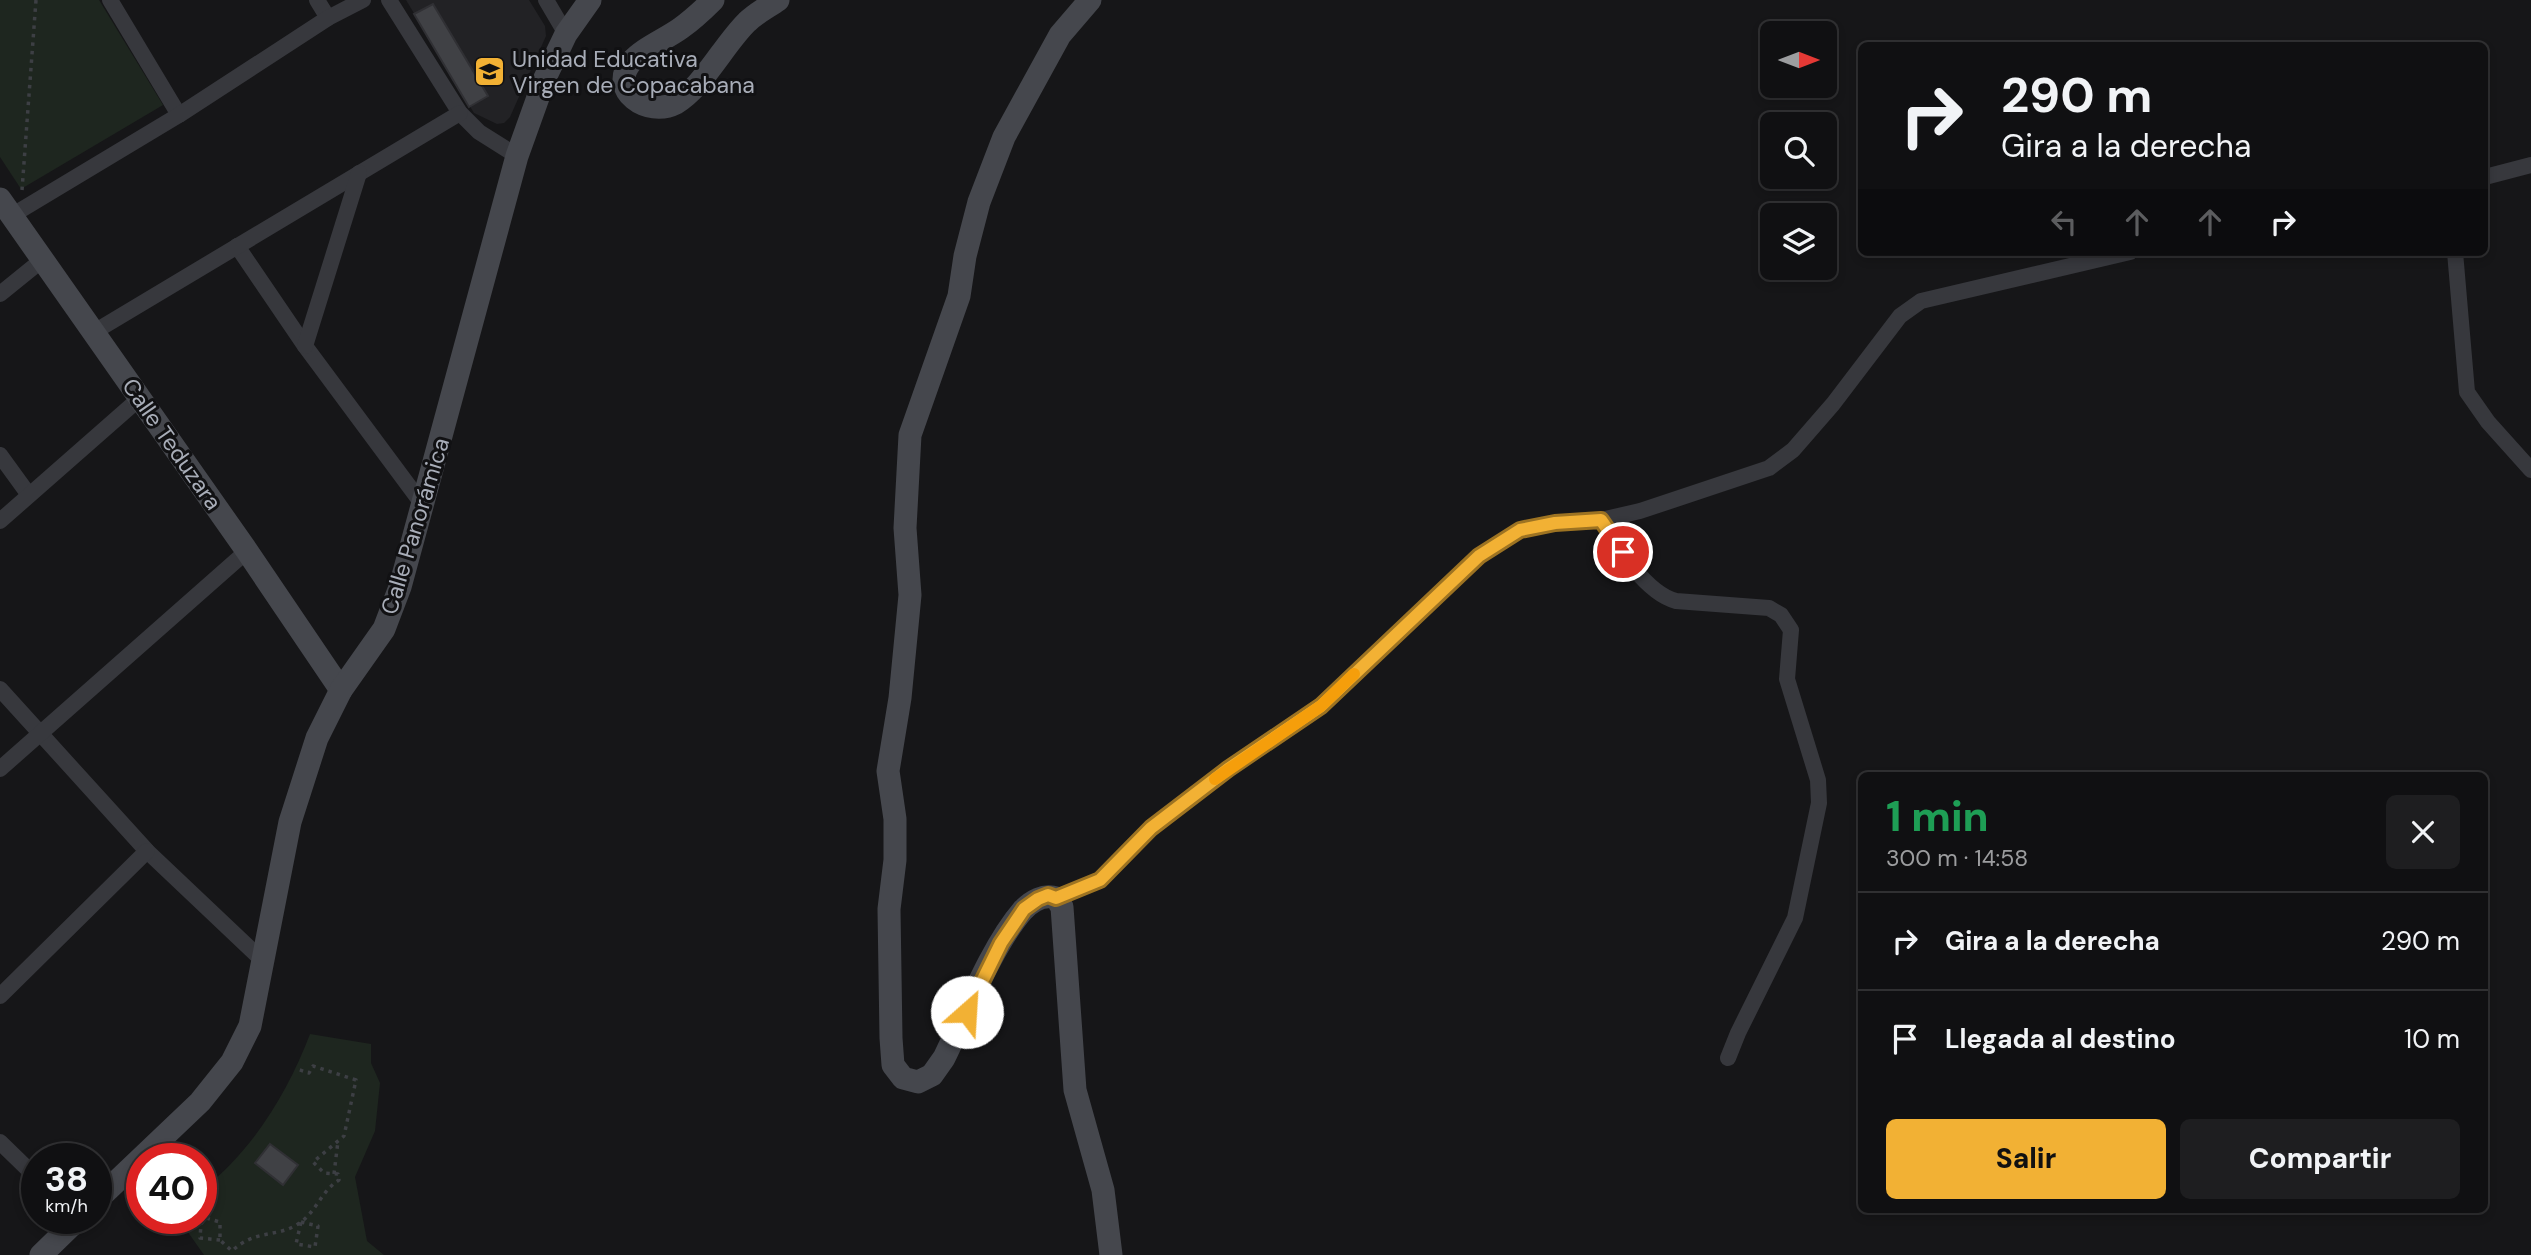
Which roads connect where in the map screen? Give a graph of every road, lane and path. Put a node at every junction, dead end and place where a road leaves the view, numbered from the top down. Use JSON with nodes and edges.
{"nodes":[{"id":1,"x":36,"y":0,"type":"edge"},
{"id":2,"x":110,"y":0,"type":"edge"},
{"id":3,"x":317,"y":0,"type":"edge"},
{"id":4,"x":363,"y":0,"type":"edge"},
{"id":5,"x":389,"y":0,"type":"edge"},
{"id":6,"x":546,"y":0,"type":"edge"},
{"id":7,"x":590,"y":0,"type":"edge"},
{"id":8,"x":713,"y":0,"type":"edge"},
{"id":9,"x":778,"y":0,"type":"edge"},
{"id":10,"x":1090,"y":0,"type":"edge"},
{"id":11,"x":327,"y":18,"type":"junction"},
{"id":12,"x":566,"y":34,"type":"junction"},
{"id":13,"x":460,"y":113,"type":"junction"},
{"id":14,"x":179,"y":115,"type":"junction"},
{"id":15,"x":517,"y":156,"type":"junction"},
{"id":16,"x":2531,"y":165,"type":"edge"},
{"id":17,"x":359,"y":173,"type":"junction"},
{"id":18,"x":2488,"y":176,"type":"edge"},
{"id":19,"x":11,"y":209,"type":"edge"},
{"id":20,"x":237,"y":246,"type":"junction"},
{"id":21,"x":2113,"y":256,"type":"edge"},
{"id":22,"x":2455,"y":256,"type":"edge"},
{"id":23,"x":42,"y":260,"type":"junction"},
{"id":24,"x":0,"y":294,"type":"edge"},
{"id":25,"x":94,"y":332,"type":"junction"},
{"id":26,"x":306,"y":346,"type":"junction"},
{"id":27,"x":140,"y":398,"type":"junction"},
{"id":28,"x":0,"y":455,"type":"edge"},
{"id":29,"x":2531,"y":470,"type":"edge"},
{"id":30,"x":29,"y":495,"type":"junction"},
{"id":31,"x":423,"y":505,"type":"junction"},
{"id":32,"x":1601,"y":520,"type":"junction"},
{"id":33,"x":0,"y":521,"type":"edge"},
{"id":34,"x":247,"y":551,"type":"junction"},
{"id":35,"x":0,"y":689,"type":"edge"},
{"id":36,"x":341,"y":690,"type":"junction"},
{"id":37,"x":39,"y":732,"type":"junction"},
{"id":38,"x":0,"y":769,"type":"edge"},
{"id":39,"x":147,"y":851,"type":"junction"},
{"id":40,"x":1056,"y":898,"type":"junction"},
{"id":41,"x":262,"y":960,"type":"junction"},
{"id":42,"x":0,"y":996,"type":"edge"},
{"id":43,"x":1728,"y":1058,"type":"dead end"},
{"id":44,"x":297,"y":1069,"type":"dead end"},
{"id":45,"x":338,"y":1141,"type":"junction"},
{"id":46,"x":0,"y":1142,"type":"edge"},
{"id":47,"x":21,"y":1162,"type":"edge"},
{"id":48,"x":334,"y":1174,"type":"junction"},
{"id":49,"x":112,"y":1186,"type":"edge"},
{"id":50,"x":301,"y":1222,"type":"junction"},
{"id":51,"x":62,"y":1234,"type":"edge"},
{"id":52,"x":220,"y":1240,"type":"junction"},
{"id":53,"x":41,"y":1255,"type":"edge"},
{"id":54,"x":1111,"y":1255,"type":"edge"}],
"edges":[{"from":1,"to":19,"type":"path"},
{"from":2,"to":14,"type":"street"},
{"from":3,"to":11,"type":"street"},
{"from":4,"to":11,"type":"street"},
{"from":5,"to":13,"type":"street"},
{"from":6,"to":12,"type":"street"},
{"from":7,"to":12,"type":"street","name":"Calle Panorámica"},
{"from":8,"to":9,"type":"street"},
{"from":10,"to":40,"type":"street"},
{"from":11,"to":14,"type":"street"},
{"from":12,"to":15,"type":"street","name":"Calle Panorámica"},
{"from":13,"to":15,"type":"street"},
{"from":13,"to":17,"type":"street"},
{"from":14,"to":19,"type":"street"},
{"from":15,"to":31,"type":"street","name":"Calle Panorámica"},
{"from":16,"to":18,"type":"street"},
{"from":17,"to":20,"type":"street"},
{"from":17,"to":26,"type":"street"},
{"from":19,"to":23,"type":"street","name":"Calle Teduzara"},
{"from":20,"to":25,"type":"street"},
{"from":20,"to":26,"type":"street"},
{"from":21,"to":32,"type":"street"},
{"from":22,"to":29,"type":"street"},
{"from":23,"to":24,"type":"street"},
{"from":23,"to":25,"type":"street","name":"Calle Teduzara"},
{"from":25,"to":27,"type":"street","name":"Calle Teduzara"},
{"from":26,"to":31,"type":"street"},
{"from":27,"to":30,"type":"street"},
{"from":27,"to":34,"type":"street","name":"Calle Teduzara"},
{"from":28,"to":30,"type":"street"},
{"from":30,"to":33,"type":"street"},
{"from":31,"to":36,"type":"street","name":"Calle Panorámica"},
{"from":32,"to":40,"type":"street"},
{"from":32,"to":43,"type":"street"},
{"from":34,"to":36,"type":"street","name":"Calle Teduzara"},
{"from":34,"to":37,"type":"street"},
{"from":35,"to":37,"type":"street"},
{"from":36,"to":41,"type":"street","name":"Calle Panorámica"},
{"from":37,"to":38,"type":"street"},
{"from":37,"to":39,"type":"street"},
{"from":39,"to":41,"type":"street"},
{"from":39,"to":42,"type":"street"},
{"from":40,"to":54,"type":"street"},
{"from":41,"to":49,"type":"street","name":"Calle Panorámica"},
{"from":44,"to":45,"type":"path"},
{"from":45,"to":48,"type":"path"},
{"from":45,"to":48,"type":"path"},
{"from":46,"to":47,"type":"street"},
{"from":48,"to":50,"type":"path"},
{"from":50,"to":50,"type":"path"},
{"from":50,"to":52,"type":"path"},
{"from":51,"to":53,"type":"street"},
{"from":52,"to":52,"type":"path"}]}
